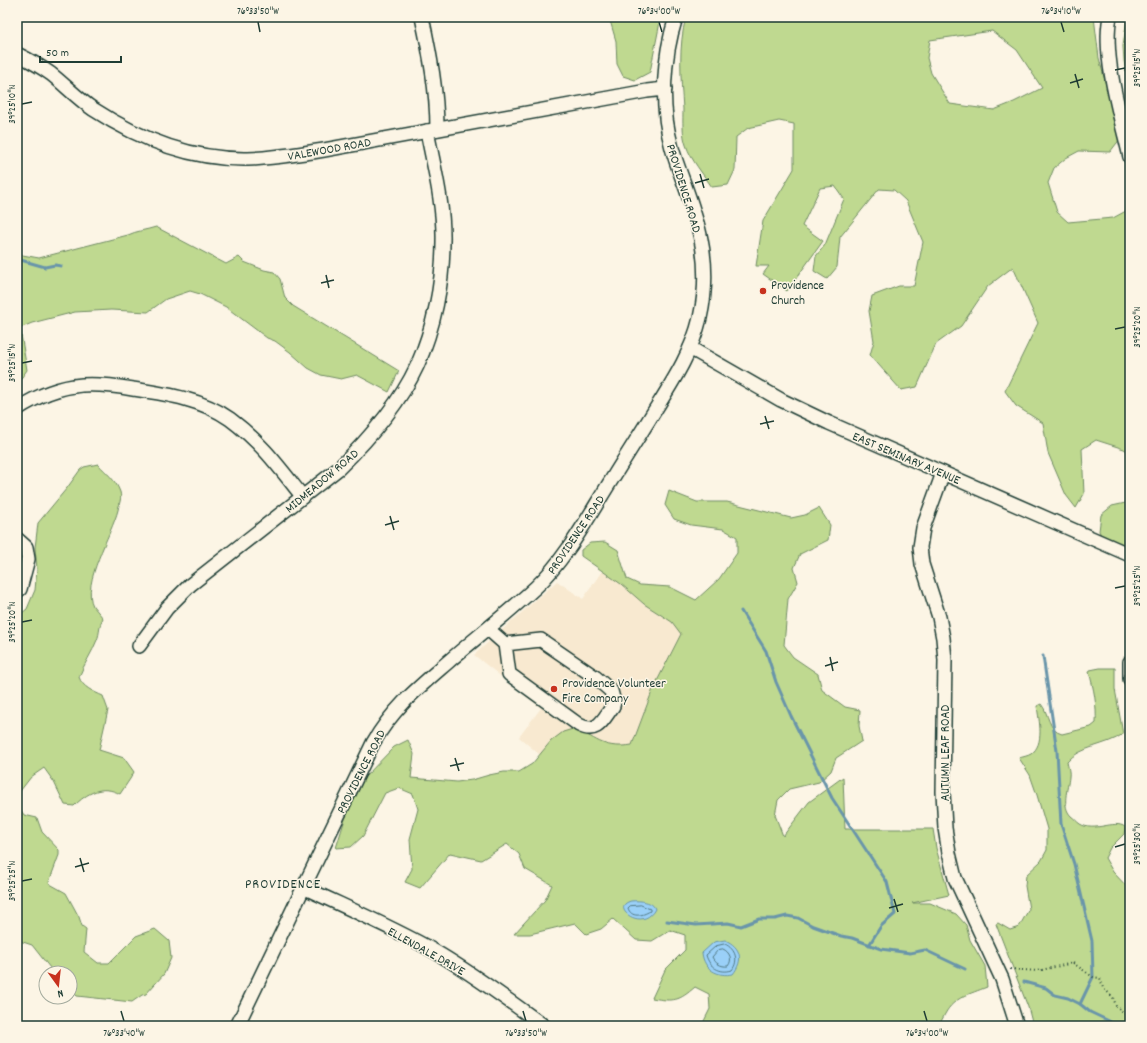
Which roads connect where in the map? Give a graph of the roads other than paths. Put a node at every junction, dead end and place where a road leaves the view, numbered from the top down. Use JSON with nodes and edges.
{"nodes":[{"id":1,"x":422,"y":17,"type":"edge"},
{"id":2,"x":676,"y":17,"type":"edge"},
{"id":3,"x":1110,"y":17,"type":"edge"},
{"id":4,"x":17,"y":54,"type":"edge"},
{"id":5,"x":665,"y":89,"type":"junction"},
{"id":6,"x":432,"y":130,"type":"junction"},
{"id":7,"x":1130,"y":157,"type":"edge"},
{"id":8,"x":690,"y":348,"type":"junction"},
{"id":9,"x":17,"y":409,"type":"edge"},
{"id":10,"x":944,"y":473,"type":"junction"},
{"id":11,"x":302,"y":496,"type":"junction"},
{"id":12,"x":17,"y":539,"type":"edge"},
{"id":13,"x":1130,"y":555,"type":"edge"},
{"id":14,"x":17,"y":591,"type":"edge"},
{"id":15,"x":488,"y":629,"type":"junction"},
{"id":16,"x":505,"y":644,"type":"junction"},
{"id":17,"x":139,"y":646,"type":"dead end"},
{"id":18,"x":1130,"y":662,"type":"edge"},
{"id":19,"x":1130,"y":679,"type":"edge"},
{"id":20,"x":303,"y":887,"type":"junction"},
{"id":21,"x":237,"y":1026,"type":"edge"},
{"id":22,"x":544,"y":1026,"type":"edge"},
{"id":23,"x":1017,"y":1026,"type":"edge"}],
"edges":[{"from":1,"to":6,"type":"street","name":"MIDMEADOW ROAD"},
{"from":2,"to":5,"type":"street","name":"PROVIDENCE ROAD"},
{"from":3,"to":7,"type":"street"},
{"from":4,"to":6,"type":"street","name":"VALEWOOD ROAD"},
{"from":5,"to":6,"type":"street","name":"VALEWOOD ROAD"},
{"from":5,"to":8,"type":"street","name":"PROVIDENCE ROAD"},
{"from":6,"to":11,"type":"street","name":"MIDMEADOW ROAD"},
{"from":8,"to":10,"type":"street","name":"EAST SEMINARY AVENUE"},
{"from":8,"to":15,"type":"street","name":"PROVIDENCE ROAD"},
{"from":9,"to":11,"type":"street"},
{"from":10,"to":13,"type":"street","name":"EAST SEMINARY AVENUE"},
{"from":10,"to":23,"type":"street","name":"AUTUMN LEAF ROAD"},
{"from":11,"to":17,"type":"street","name":"MIDMEADOW ROAD"},
{"from":12,"to":14,"type":"street"},
{"from":15,"to":16,"type":"street"},
{"from":15,"to":20,"type":"street","name":"PROVIDENCE ROAD"},
{"from":16,"to":16,"type":"street"},
{"from":18,"to":19,"type":"street"},
{"from":20,"to":21,"type":"street","name":"PROVIDENCE ROAD"},
{"from":20,"to":22,"type":"street","name":"ELLENDALE DRIVE"}]}
